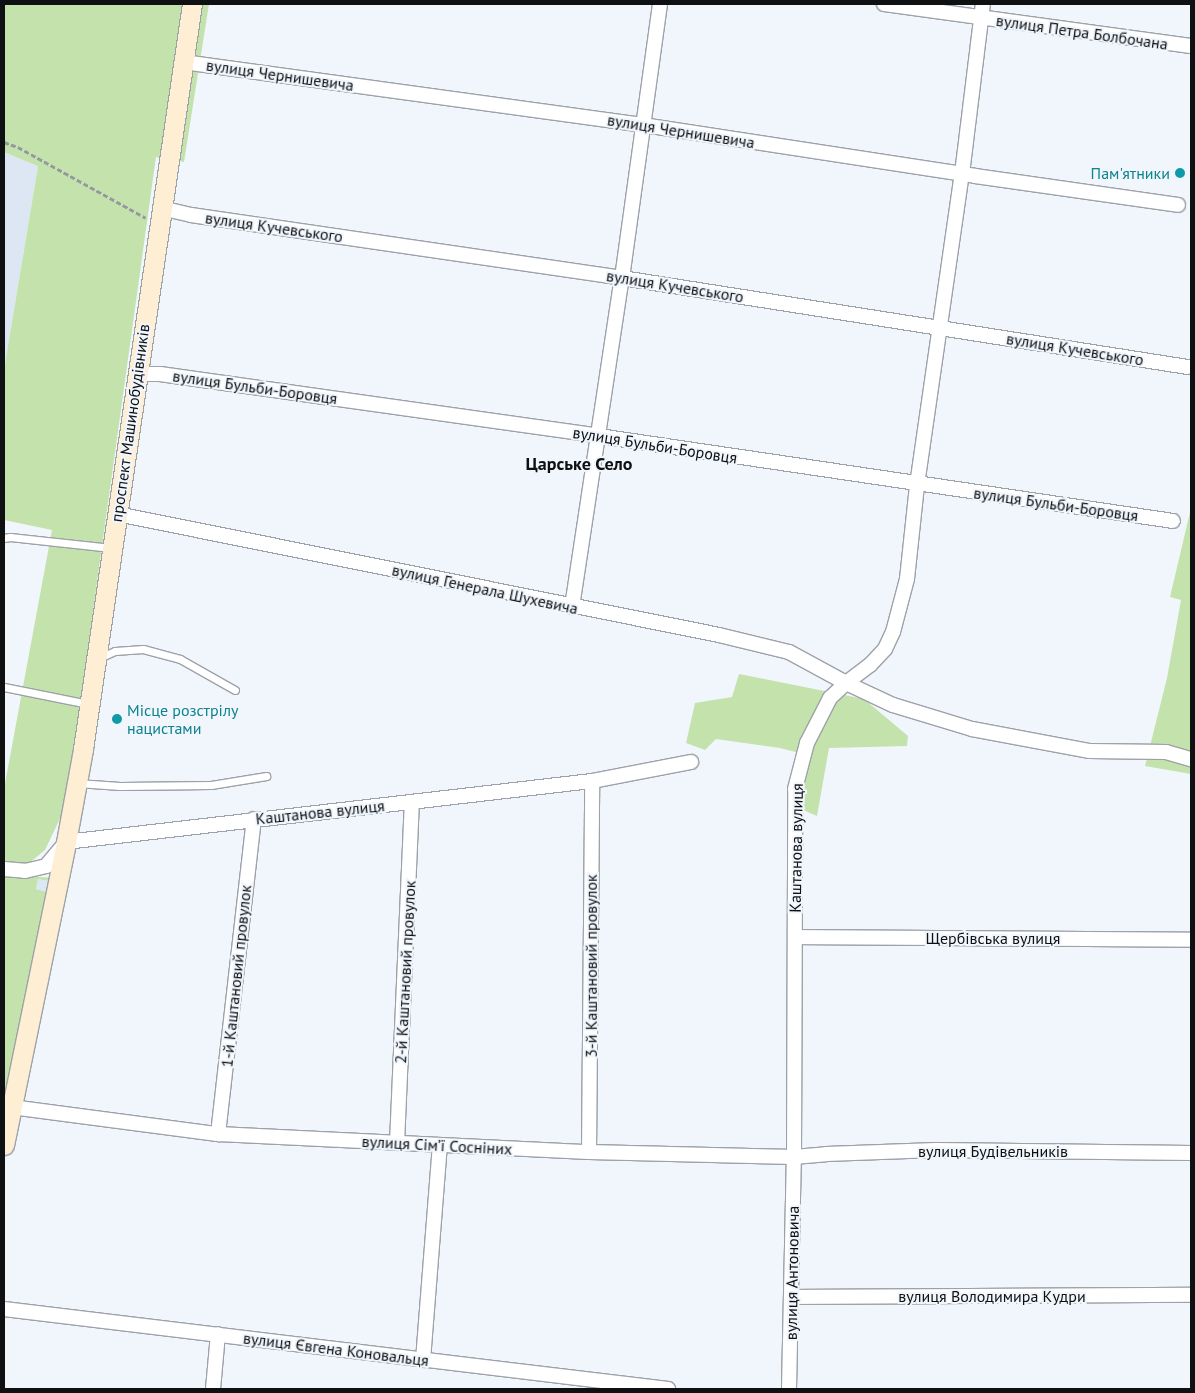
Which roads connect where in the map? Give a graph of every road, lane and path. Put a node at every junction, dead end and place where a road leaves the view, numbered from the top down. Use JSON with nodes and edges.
{"nodes":[{"id":1,"x":192,"y":4,"type":"edge"},
{"id":2,"x":660,"y":4,"type":"edge"},
{"id":3,"x":884,"y":4,"type":"edge"},
{"id":4,"x":982,"y":11,"type":"edge"},
{"id":5,"x":1191,"y":46,"type":"edge"},
{"id":6,"x":184,"y":62,"type":"junction"},
{"id":7,"x":643,"y":125,"type":"junction"},
{"id":8,"x":4,"y":142,"type":"edge"},
{"id":9,"x":962,"y":174,"type":"junction"},
{"id":10,"x":1178,"y":204,"type":"dead end"},
{"id":11,"x":160,"y":217,"type":"junction"},
{"id":12,"x":622,"y":278,"type":"junction"},
{"id":13,"x":939,"y":327,"type":"junction"},
{"id":14,"x":1188,"y":367,"type":"dead end"},
{"id":15,"x":137,"y":374,"type":"junction"},
{"id":16,"x":599,"y":436,"type":"junction"},
{"id":17,"x":917,"y":485,"type":"junction"},
{"id":18,"x":117,"y":514,"type":"junction"},
{"id":19,"x":1173,"y":521,"type":"dead end"},
{"id":20,"x":4,"y":538,"type":"edge"},
{"id":21,"x":112,"y":548,"type":"junction"},
{"id":22,"x":572,"y":607,"type":"junction"},
{"id":23,"x":94,"y":660,"type":"junction"},
{"id":24,"x":846,"y":683,"type":"junction"},
{"id":25,"x":4,"y":686,"type":"edge"},
{"id":26,"x":235,"y":690,"type":"dead end"},
{"id":27,"x":88,"y":704,"type":"junction"},
{"id":28,"x":1191,"y":759,"type":"edge"},
{"id":29,"x":691,"y":762,"type":"dead end"},
{"id":30,"x":266,"y":776,"type":"dead end"},
{"id":31,"x":592,"y":781,"type":"junction"},
{"id":32,"x":77,"y":783,"type":"junction"},
{"id":33,"x":412,"y":802,"type":"junction"},
{"id":34,"x":254,"y":819,"type":"junction"},
{"id":35,"x":66,"y":842,"type":"junction"},
{"id":36,"x":4,"y":869,"type":"edge"},
{"id":37,"x":795,"y":937,"type":"junction"},
{"id":38,"x":1191,"y":940,"type":"edge"},
{"id":39,"x":7,"y":1106,"type":"edge"},
{"id":40,"x":218,"y":1134,"type":"junction"},
{"id":41,"x":397,"y":1143,"type":"junction"},
{"id":42,"x":4,"y":1144,"type":"edge"},
{"id":43,"x":440,"y":1146,"type":"junction"},
{"id":44,"x":589,"y":1152,"type":"junction"},
{"id":45,"x":1191,"y":1153,"type":"edge"},
{"id":46,"x":794,"y":1158,"type":"junction"},
{"id":47,"x":1191,"y":1295,"type":"edge"},
{"id":48,"x":792,"y":1297,"type":"junction"},
{"id":49,"x":4,"y":1309,"type":"edge"},
{"id":50,"x":218,"y":1334,"type":"junction"},
{"id":51,"x":423,"y":1360,"type":"junction"},
{"id":52,"x":213,"y":1389,"type":"edge"},
{"id":53,"x":668,"y":1389,"type":"edge"},
{"id":54,"x":789,"y":1389,"type":"edge"}],
"edges":[{"from":1,"to":6,"type":"street","name":"проспект Машинобудівників"},
{"from":2,"to":7,"type":"street"},
{"from":3,"to":4,"type":"street","name":"вулиця Петра Болбочана"},
{"from":4,"to":5,"type":"street","name":"вулиця Петра Болбочана"},
{"from":4,"to":9,"type":"street"},
{"from":6,"to":7,"type":"street","name":"вулиця Чернишевича"},
{"from":6,"to":11,"type":"street","name":"проспект Машинобудівників"},
{"from":7,"to":9,"type":"street","name":"вулиця Чернишевича"},
{"from":7,"to":12,"type":"street"},
{"from":8,"to":11,"type":"path"},
{"from":9,"to":10,"type":"street","name":"вулиця Чернишевича"},
{"from":9,"to":13,"type":"street"},
{"from":11,"to":12,"type":"street","name":"вулиця Кучевського"},
{"from":11,"to":15,"type":"street","name":"проспект Машинобудівників"},
{"from":12,"to":13,"type":"street","name":"вулиця Кучевського"},
{"from":12,"to":16,"type":"street"},
{"from":13,"to":14,"type":"street","name":"вулиця Кучевського"},
{"from":13,"to":17,"type":"street"},
{"from":15,"to":16,"type":"street","name":"вулиця Бульби-Боровця"},
{"from":15,"to":18,"type":"street","name":"проспект Машинобудівників"},
{"from":16,"to":17,"type":"street","name":"вулиця Бульби-Боровця"},
{"from":16,"to":22,"type":"street"},
{"from":17,"to":19,"type":"street","name":"вулиця Бульби-Боровця"},
{"from":17,"to":24,"type":"street"},
{"from":18,"to":21,"type":"street","name":"проспект Машинобудівників"},
{"from":18,"to":22,"type":"street","name":"вулиця Генерала Шухевича"},
{"from":20,"to":21,"type":"lane"},
{"from":21,"to":23,"type":"street","name":"проспект Машинобудівників"},
{"from":22,"to":24,"type":"street","name":"вулиця Генерала Шухевича"},
{"from":23,"to":26,"type":"lane"},
{"from":23,"to":27,"type":"street","name":"проспект Машинобудівників"},
{"from":24,"to":28,"type":"street","name":"вулиця Генерала Шухевича"},
{"from":24,"to":37,"type":"street","name":"Каштанова вулиця"},
{"from":25,"to":27,"type":"lane"},
{"from":27,"to":32,"type":"street","name":"проспект Машинобудівників"},
{"from":29,"to":31,"type":"street","name":"Каштанова вулиця"},
{"from":30,"to":32,"type":"lane"},
{"from":31,"to":33,"type":"street","name":"Каштанова вулиця"},
{"from":31,"to":44,"type":"street","name":"3-й Каштановий провулок"},
{"from":32,"to":35,"type":"street","name":"проспект Машинобудівників"},
{"from":33,"to":34,"type":"street","name":"Каштанова вулиця"},
{"from":33,"to":41,"type":"street","name":"2-й Каштановий провулок"},
{"from":34,"to":35,"type":"street","name":"Каштанова вулиця"},
{"from":34,"to":40,"type":"street","name":"1-й Каштановий провулок"},
{"from":35,"to":36,"type":"street"},
{"from":35,"to":39,"type":"street"},
{"from":37,"to":38,"type":"street","name":"Щербівська вулиця"},
{"from":37,"to":46,"type":"street"},
{"from":39,"to":40,"type":"street","name":"вулиця Сім’ї Сосніних"},
{"from":39,"to":42,"type":"street"},
{"from":40,"to":41,"type":"street","name":"вулиця Сім’ї Сосніних"},
{"from":41,"to":43,"type":"street","name":"вулиця Сім’ї Сосніних"},
{"from":43,"to":44,"type":"street","name":"вулиця Сім’ї Сосніних"},
{"from":43,"to":51,"type":"street"},
{"from":44,"to":46,"type":"street","name":"вулиця Сім’ї Сосніних"},
{"from":45,"to":46,"type":"street","name":"вулиця Будівельників"},
{"from":46,"to":48,"type":"street","name":"вулиця Антоновича"},
{"from":47,"to":48,"type":"street","name":"вулиця Володимира Кудри"},
{"from":48,"to":54,"type":"street","name":"вулиця Антоновича"},
{"from":49,"to":50,"type":"street","name":"вулиця Євгена Коновальця"},
{"from":50,"to":51,"type":"street","name":"вулиця Євгена Коновальця"},
{"from":50,"to":52,"type":"street"},
{"from":51,"to":53,"type":"street","name":"вулиця Євгена Коновальця"}]}
